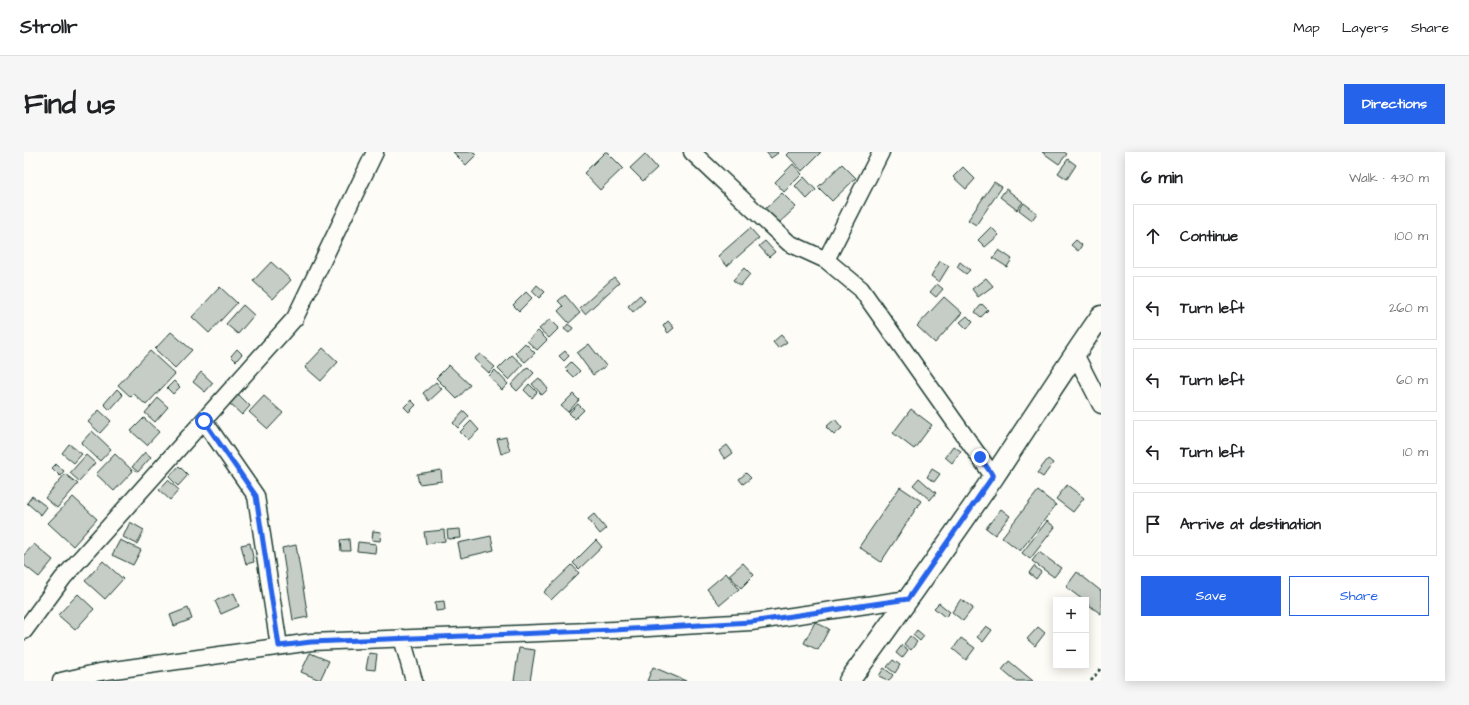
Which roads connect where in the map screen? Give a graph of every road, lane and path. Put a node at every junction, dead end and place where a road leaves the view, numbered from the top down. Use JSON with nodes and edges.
{"nodes":[{"id":1,"x":375,"y":152,"type":"edge"},
{"id":2,"x":692,"y":152,"type":"edge"},
{"id":3,"x":881,"y":152,"type":"edge"},
{"id":4,"x":826,"y":260,"type":"junction"},
{"id":5,"x":1101,"y":316,"type":"edge"},
{"id":6,"x":1075,"y":354,"type":"junction"},
{"id":7,"x":1100,"y":401,"type":"edge"},
{"id":8,"x":204,"y":421,"type":"junction"},
{"id":9,"x":993,"y":476,"type":"junction"},
{"id":10,"x":908,"y":599,"type":"junction"},
{"id":11,"x":24,"y":631,"type":"edge"},
{"id":12,"x":402,"y":638,"type":"junction"},
{"id":13,"x":279,"y":646,"type":"junction"},
{"id":14,"x":1101,"y":668,"type":"edge"},
{"id":15,"x":60,"y":681,"type":"edge"},
{"id":16,"x":414,"y":681,"type":"edge"},
{"id":17,"x":849,"y":681,"type":"edge"},
{"id":18,"x":1091,"y":681,"type":"edge"}],
"edges":[{"from":1,"to":8,"type":"street"},
{"from":2,"to":4,"type":"street"},
{"from":3,"to":4,"type":"street"},
{"from":4,"to":9,"type":"street"},
{"from":5,"to":6,"type":"main road"},
{"from":6,"to":7,"type":"street"},
{"from":6,"to":9,"type":"main road"},
{"from":8,"to":11,"type":"street"},
{"from":8,"to":13,"type":"street"},
{"from":9,"to":10,"type":"main road"},
{"from":10,"to":12,"type":"street"},
{"from":10,"to":17,"type":"main road"},
{"from":12,"to":13,"type":"street"},
{"from":12,"to":16,"type":"street"},
{"from":13,"to":15,"type":"street"},
{"from":14,"to":18,"type":"path"}]}
